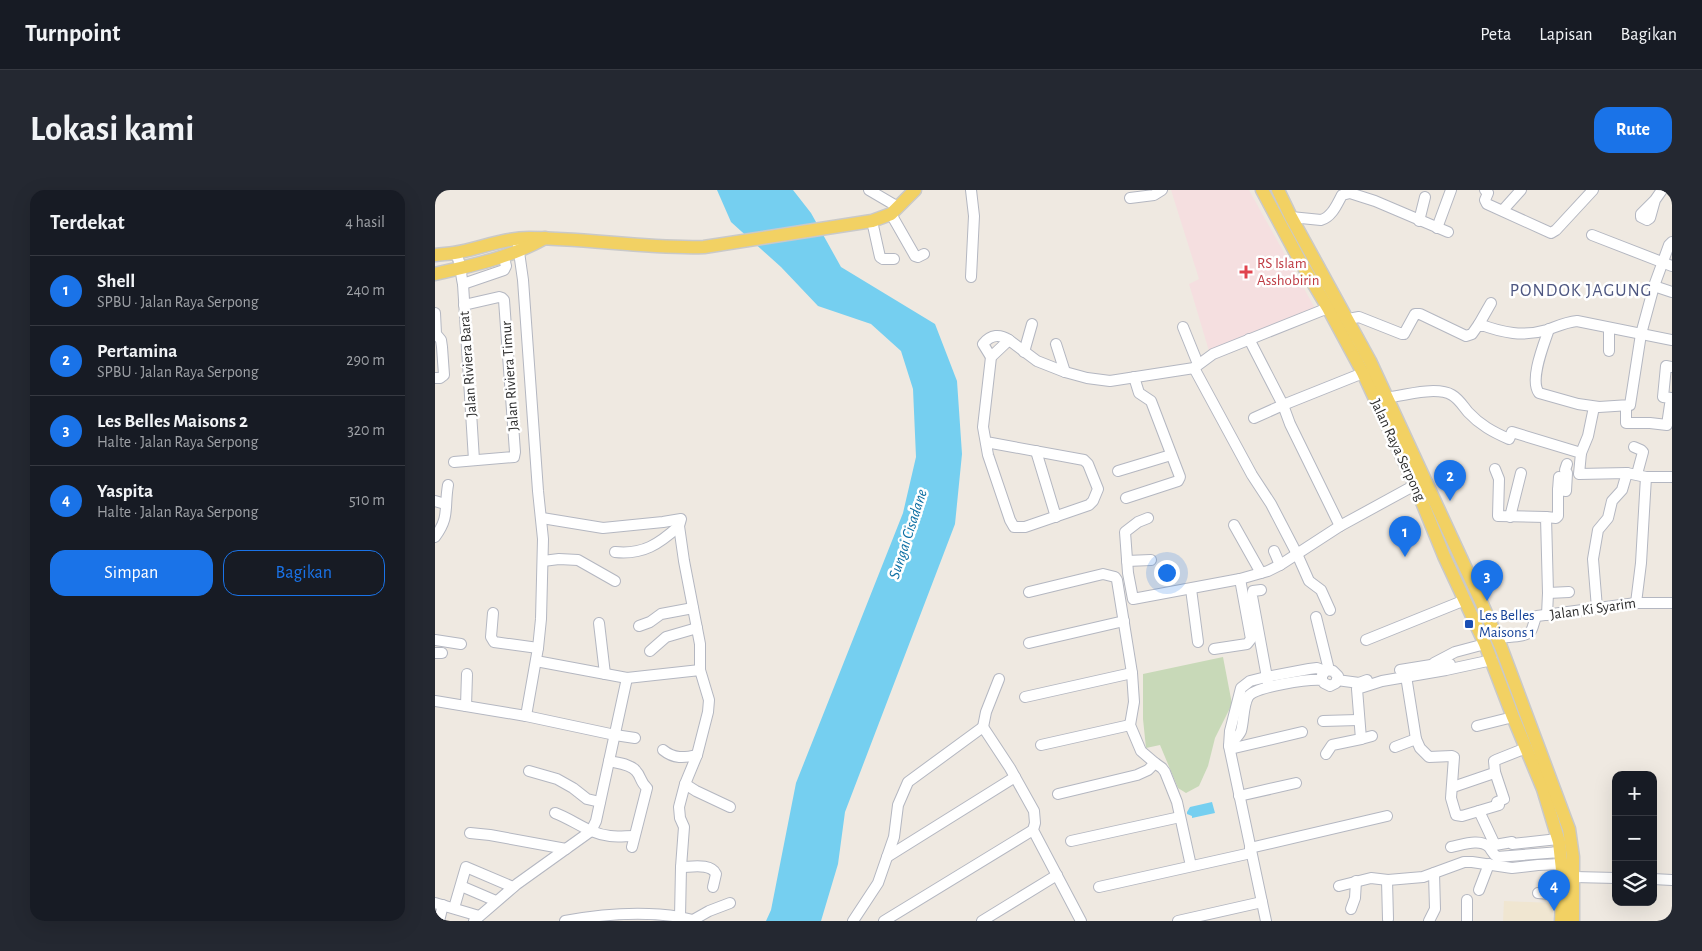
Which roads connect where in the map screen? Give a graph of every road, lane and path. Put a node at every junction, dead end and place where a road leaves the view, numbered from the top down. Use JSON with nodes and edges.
{"nodes":[{"id":1,"x":869,"y":190,"type":"edge"},
{"id":2,"x":971,"y":190,"type":"edge"},
{"id":3,"x":1162,"y":190,"type":"edge"},
{"id":4,"x":1262,"y":190,"type":"edge"},
{"id":5,"x":1278,"y":190,"type":"edge"},
{"id":6,"x":1451,"y":190,"type":"edge"},
{"id":7,"x":1485,"y":190,"type":"edge"},
{"id":8,"x":1521,"y":190,"type":"edge"},
{"id":9,"x":1593,"y":190,"type":"edge"},
{"id":10,"x":1662,"y":190,"type":"edge"},
{"id":11,"x":911,"y":191,"type":"edge"},
{"id":12,"x":1346,"y":192,"type":"edge"},
{"id":13,"x":1425,"y":197,"type":"dead end"},
{"id":14,"x":1130,"y":198,"type":"dead end"},
{"id":15,"x":1655,"y":200,"type":"dead end"},
{"id":16,"x":894,"y":210,"type":"junction"},
{"id":17,"x":1503,"y":210,"type":"junction"},
{"id":18,"x":1291,"y":217,"type":"junction"},
{"id":19,"x":1419,"y":220,"type":"junction"},
{"id":20,"x":869,"y":221,"type":"junction"},
{"id":21,"x":1437,"y":228,"type":"junction"},
{"id":22,"x":1292,"y":232,"type":"junction"},
{"id":23,"x":1448,"y":232,"type":"dead end"},
{"id":24,"x":1592,"y":235,"type":"dead end"},
{"id":25,"x":545,"y":238,"type":"junction"},
{"id":26,"x":517,"y":239,"type":"junction"},
{"id":27,"x":1672,"y":242,"type":"edge"},
{"id":28,"x":520,"y":252,"type":"junction"},
{"id":29,"x":455,"y":253,"type":"junction"},
{"id":30,"x":923,"y":254,"type":"dead end"},
{"id":31,"x":435,"y":255,"type":"edge"},
{"id":32,"x":504,"y":258,"type":"junction"},
{"id":33,"x":894,"y":259,"type":"dead end"},
{"id":34,"x":1667,"y":264,"type":"edge"},
{"id":35,"x":459,"y":269,"type":"junction"},
{"id":36,"x":435,"y":274,"type":"edge"},
{"id":37,"x":971,"y":277,"type":"dead end"},
{"id":38,"x":463,"y":284,"type":"junction"},
{"id":39,"x":1654,"y":286,"type":"junction"},
{"id":40,"x":1672,"y":292,"type":"edge"},
{"id":41,"x":1491,"y":303,"type":"dead end"},
{"id":42,"x":464,"y":305,"type":"junction"},
{"id":43,"x":1328,"y":308,"type":"junction"},
{"id":44,"x":435,"y":313,"type":"edge"},
{"id":45,"x":1348,"y":319,"type":"junction"},
{"id":46,"x":1032,"y":324,"type":"dead end"},
{"id":47,"x":1479,"y":324,"type":"junction"},
{"id":48,"x":1183,"y":327,"type":"dead end"},
{"id":49,"x":1609,"y":328,"type":"junction"},
{"id":50,"x":1549,"y":329,"type":"junction"},
{"id":51,"x":1641,"y":334,"type":"junction"},
{"id":52,"x":1249,"y":339,"type":"junction"},
{"id":53,"x":1009,"y":340,"type":"junction"},
{"id":54,"x":1672,"y":340,"type":"edge"},
{"id":55,"x":1057,"y":344,"type":"dead end"},
{"id":56,"x":1609,"y":350,"type":"dead end"},
{"id":57,"x":1024,"y":352,"type":"junction"},
{"id":58,"x":991,"y":357,"type":"junction"},
{"id":59,"x":1196,"y":366,"type":"junction"},
{"id":60,"x":1672,"y":367,"type":"edge"},
{"id":61,"x":1065,"y":372,"type":"junction"},
{"id":62,"x":1363,"y":373,"type":"junction"},
{"id":63,"x":1134,"y":377,"type":"junction"},
{"id":64,"x":435,"y":378,"type":"edge"},
{"id":65,"x":1387,"y":398,"type":"junction"},
{"id":66,"x":1283,"y":405,"type":"junction"},
{"id":67,"x":1626,"y":406,"type":"junction"},
{"id":68,"x":1595,"y":407,"type":"junction"},
{"id":69,"x":1254,"y":418,"type":"dead end"},
{"id":70,"x":986,"y":442,"type":"junction"},
{"id":71,"x":1633,"y":447,"type":"dead end"},
{"id":72,"x":1036,"y":451,"type":"junction"},
{"id":73,"x":1581,"y":453,"type":"junction"},
{"id":74,"x":1171,"y":455,"type":"junction"},
{"id":75,"x":474,"y":460,"type":"junction"},
{"id":76,"x":454,"y":462,"type":"dead end"},
{"id":77,"x":1567,"y":464,"type":"dead end"},
{"id":78,"x":1495,"y":469,"type":"dead end"},
{"id":79,"x":1118,"y":471,"type":"dead end"},
{"id":80,"x":1521,"y":473,"type":"dead end"},
{"id":81,"x":1637,"y":475,"type":"junction"},
{"id":82,"x":1559,"y":477,"type":"dead end"},
{"id":83,"x":1672,"y":477,"type":"edge"},
{"id":84,"x":448,"y":485,"type":"dead end"},
{"id":85,"x":1415,"y":486,"type":"junction"},
{"id":86,"x":1558,"y":490,"type":"junction"},
{"id":87,"x":1126,"y":498,"type":"dead end"},
{"id":88,"x":440,"y":502,"type":"edge"},
{"id":89,"x":1056,"y":516,"type":"junction"},
{"id":90,"x":1510,"y":516,"type":"junction"},
{"id":91,"x":1546,"y":517,"type":"junction"},
{"id":92,"x":541,"y":518,"type":"junction"},
{"id":93,"x":1148,"y":518,"type":"dead end"},
{"id":94,"x":1234,"y":525,"type":"dead end"},
{"id":95,"x":679,"y":526,"type":"junction"},
{"id":96,"x":1340,"y":526,"type":"junction"},
{"id":97,"x":435,"y":537,"type":"edge"},
{"id":98,"x":1274,"y":551,"type":"dead end"},
{"id":99,"x":615,"y":552,"type":"dead end"},
{"id":100,"x":1297,"y":554,"type":"junction"},
{"id":101,"x":1151,"y":560,"type":"dead end"},
{"id":102,"x":1127,"y":561,"type":"junction"},
{"id":103,"x":543,"y":562,"type":"junction"},
{"id":104,"x":1280,"y":565,"type":"junction"},
{"id":105,"x":1261,"y":573,"type":"junction"},
{"id":106,"x":1240,"y":579,"type":"junction"},
{"id":107,"x":615,"y":581,"type":"dead end"},
{"id":108,"x":1191,"y":589,"type":"junction"},
{"id":109,"x":1261,"y":590,"type":"dead end"},
{"id":110,"x":1029,"y":592,"type":"dead end"},
{"id":111,"x":1569,"y":592,"type":"dead end"},
{"id":112,"x":1548,"y":593,"type":"junction"},
{"id":113,"x":1465,"y":600,"type":"junction"},
{"id":114,"x":1636,"y":603,"type":"junction"},
{"id":115,"x":1672,"y":603,"type":"edge"},
{"id":116,"x":693,"y":608,"type":"junction"},
{"id":117,"x":1597,"y":608,"type":"junction"},
{"id":118,"x":1330,"y":610,"type":"dead end"},
{"id":119,"x":493,"y":613,"type":"dead end"},
{"id":120,"x":1547,"y":615,"type":"junction"},
{"id":121,"x":1316,"y":617,"type":"dead end"},
{"id":122,"x":1124,"y":622,"type":"junction"},
{"id":123,"x":599,"y":623,"type":"dead end"},
{"id":124,"x":639,"y":626,"type":"dead end"},
{"id":125,"x":697,"y":628,"type":"junction"},
{"id":126,"x":435,"y":640,"type":"edge"},
{"id":127,"x":1366,"y":640,"type":"dead end"},
{"id":128,"x":1491,"y":641,"type":"junction"},
{"id":129,"x":1198,"y":642,"type":"dead end"},
{"id":130,"x":1029,"y":643,"type":"dead end"},
{"id":131,"x":461,"y":644,"type":"dead end"},
{"id":132,"x":538,"y":648,"type":"junction"},
{"id":133,"x":1215,"y":649,"type":"dead end"},
{"id":134,"x":650,"y":651,"type":"dead end"},
{"id":135,"x":1491,"y":658,"type":"junction"},
{"id":136,"x":536,"y":661,"type":"junction"},
{"id":137,"x":1431,"y":665,"type":"junction"},
{"id":138,"x":700,"y":670,"type":"junction"},
{"id":139,"x":1133,"y":673,"type":"junction"},
{"id":140,"x":467,"y":674,"type":"dead end"},
{"id":141,"x":605,"y":674,"type":"junction"},
{"id":142,"x":1326,"y":674,"type":"junction"},
{"id":143,"x":1406,"y":676,"type":"junction"},
{"id":144,"x":1266,"y":677,"type":"junction"},
{"id":145,"x":627,"y":678,"type":"junction"},
{"id":146,"x":999,"y":679,"type":"dead end"},
{"id":147,"x":1513,"y":680,"type":"junction"},
{"id":148,"x":1500,"y":684,"type":"junction"},
{"id":149,"x":1269,"y":687,"type":"junction"},
{"id":150,"x":1025,"y":697,"type":"dead end"},
{"id":151,"x":435,"y":701,"type":"edge"},
{"id":152,"x":466,"y":706,"type":"junction"},
{"id":153,"x":526,"y":716,"type":"junction"},
{"id":154,"x":1513,"y":717,"type":"junction"},
{"id":155,"x":1358,"y":720,"type":"junction"},
{"id":156,"x":1323,"y":722,"type":"dead end"},
{"id":157,"x":1130,"y":725,"type":"junction"},
{"id":158,"x":1477,"y":726,"type":"dead end"},
{"id":159,"x":983,"y":727,"type":"junction"},
{"id":160,"x":1302,"y":732,"type":"dead end"},
{"id":161,"x":615,"y":735,"type":"junction"},
{"id":162,"x":1372,"y":736,"type":"dead end"},
{"id":163,"x":635,"y":738,"type":"dead end"},
{"id":164,"x":1361,"y":739,"type":"junction"},
{"id":165,"x":1416,"y":739,"type":"junction"},
{"id":166,"x":1041,"y":745,"type":"dead end"},
{"id":167,"x":1395,"y":746,"type":"dead end"},
{"id":168,"x":1230,"y":748,"type":"junction"},
{"id":169,"x":1526,"y":748,"type":"junction"},
{"id":170,"x":663,"y":750,"type":"dead end"},
{"id":171,"x":1326,"y":754,"type":"dead end"},
{"id":172,"x":697,"y":755,"type":"junction"},
{"id":173,"x":609,"y":761,"type":"junction"},
{"id":174,"x":1155,"y":764,"type":"junction"},
{"id":175,"x":529,"y":771,"type":"dead end"},
{"id":176,"x":1495,"y":772,"type":"junction"},
{"id":177,"x":1015,"y":777,"type":"junction"},
{"id":178,"x":1296,"y":783,"type":"dead end"},
{"id":179,"x":685,"y":784,"type":"junction"},
{"id":180,"x":1453,"y":787,"type":"junction"},
{"id":181,"x":1058,"y":794,"type":"dead end"},
{"id":182,"x":1239,"y":796,"type":"junction"},
{"id":183,"x":600,"y":802,"type":"junction"},
{"id":184,"x":730,"y":806,"type":"dead end"},
{"id":185,"x":1479,"y":811,"type":"junction"},
{"id":186,"x":555,"y":814,"type":"dead end"},
{"id":187,"x":1387,"y":816,"type":"dead end"},
{"id":188,"x":1180,"y":817,"type":"junction"},
{"id":189,"x":1033,"y":830,"type":"junction"},
{"id":190,"x":591,"y":831,"type":"junction"},
{"id":191,"x":470,"y":833,"type":"dead end"},
{"id":192,"x":634,"y":836,"type":"junction"},
{"id":193,"x":1558,"y":839,"type":"junction"},
{"id":194,"x":1071,"y":841,"type":"dead end"},
{"id":195,"x":632,"y":846,"type":"dead end"},
{"id":196,"x":1451,"y":846,"type":"dead end"},
{"id":197,"x":566,"y":849,"type":"junction"},
{"id":198,"x":1251,"y":850,"type":"junction"},
{"id":199,"x":887,"y":857,"type":"junction"},
{"id":200,"x":1561,"y":858,"type":"junction"},
{"id":201,"x":1489,"y":864,"type":"junction"},
{"id":202,"x":1191,"y":866,"type":"junction"},
{"id":203,"x":681,"y":867,"type":"junction"},
{"id":204,"x":1434,"y":873,"type":"junction"},
{"id":205,"x":1057,"y":875,"type":"junction"},
{"id":206,"x":1574,"y":877,"type":"junction"},
{"id":207,"x":1612,"y":878,"type":"edge"},
{"id":208,"x":1657,"y":879,"type":"edge"},
{"id":209,"x":1387,"y":880,"type":"junction"},
{"id":210,"x":1672,"y":880,"type":"edge"},
{"id":211,"x":1357,"y":881,"type":"junction"},
{"id":212,"x":461,"y":886,"type":"junction"},
{"id":213,"x":1339,"y":886,"type":"dead end"},
{"id":214,"x":513,"y":887,"type":"junction"},
{"id":215,"x":713,"y":887,"type":"dead end"},
{"id":216,"x":1099,"y":887,"type":"dead end"},
{"id":217,"x":1479,"y":890,"type":"dead end"},
{"id":218,"x":1538,"y":893,"type":"dead end"},
{"id":219,"x":1562,"y":895,"type":"junction"},
{"id":220,"x":1467,"y":900,"type":"dead end"},
{"id":221,"x":496,"y":901,"type":"junction"},
{"id":222,"x":1262,"y":902,"type":"junction"},
{"id":223,"x":730,"y":904,"type":"dead end"},
{"id":224,"x":444,"y":905,"type":"edge"},
{"id":225,"x":1351,"y":909,"type":"dead end"},
{"id":226,"x":680,"y":917,"type":"junction"},
{"id":227,"x":477,"y":919,"type":"edge"},
{"id":228,"x":1388,"y":919,"type":"dead end"},
{"id":229,"x":693,"y":920,"type":"edge"},
{"id":230,"x":439,"y":921,"type":"edge"},
{"id":231,"x":565,"y":921,"type":"edge"},
{"id":232,"x":853,"y":921,"type":"edge"},
{"id":233,"x":884,"y":921,"type":"edge"},
{"id":234,"x":982,"y":921,"type":"edge"},
{"id":235,"x":1081,"y":921,"type":"edge"},
{"id":236,"x":1178,"y":921,"type":"edge"},
{"id":237,"x":1266,"y":921,"type":"edge"},
{"id":238,"x":1429,"y":921,"type":"edge"},
{"id":239,"x":1467,"y":921,"type":"edge"},
{"id":240,"x":1561,"y":921,"type":"edge"},
{"id":241,"x":1573,"y":921,"type":"edge"}],
"edges":[{"from":1,"to":16,"type":"street"},
{"from":2,"to":37,"type":"street"},
{"from":3,"to":14,"type":"street"},
{"from":4,"to":22,"type":"main road","name":"Jalan Raya Serpong"},
{"from":5,"to":18,"type":"main road","name":"Jalan Raya Serpong"},
{"from":6,"to":21,"type":"street"},
{"from":7,"to":17,"type":"street"},
{"from":8,"to":17,"type":"street"},
{"from":9,"to":17,"type":"street"},
{"from":10,"to":15,"type":"street"},
{"from":11,"to":16,"type":"main road"},
{"from":12,"to":18,"type":"street"},
{"from":12,"to":19,"type":"street"},
{"from":13,"to":19,"type":"street"},
{"from":16,"to":20,"type":"main road"},
{"from":16,"to":30,"type":"street"},
{"from":18,"to":22,"type":"main road","name":"Jalan Raya Serpong"},
{"from":19,"to":21,"type":"street"},
{"from":20,"to":25,"type":"main road"},
{"from":20,"to":33,"type":"street"},
{"from":21,"to":23,"type":"street"},
{"from":22,"to":43,"type":"main road","name":"Jalan Raya Serpong"},
{"from":22,"to":45,"type":"main road","name":"Jalan Raya Serpong"},
{"from":24,"to":34,"type":"street"},
{"from":25,"to":26,"type":"main road"},
{"from":25,"to":28,"type":"main road"},
{"from":26,"to":28,"type":"street"},
{"from":26,"to":29,"type":"main road"},
{"from":27,"to":34,"type":"street"},
{"from":28,"to":32,"type":"main road"},
{"from":28,"to":92,"type":"street"},
{"from":29,"to":31,"type":"main road"},
{"from":29,"to":35,"type":"street","name":"Jalan Riviera Barat"},
{"from":32,"to":35,"type":"main road"},
{"from":32,"to":38,"type":"street"},
{"from":34,"to":39,"type":"street"},
{"from":35,"to":36,"type":"main road"},
{"from":35,"to":38,"type":"street","name":"Jalan Riviera Barat"},
{"from":38,"to":42,"type":"street","name":"Jalan Riviera Barat"},
{"from":39,"to":40,"type":"street"},
{"from":39,"to":51,"type":"street"},
{"from":41,"to":47,"type":"street"},
{"from":42,"to":75,"type":"street","name":"Jalan Riviera Barat"},
{"from":42,"to":75,"type":"street","name":"Jalan Riviera Timur"},
{"from":43,"to":52,"type":"street"},
{"from":43,"to":62,"type":"main road","name":"Jalan Raya Serpong"},
{"from":44,"to":64,"type":"street"},
{"from":45,"to":47,"type":"street"},
{"from":45,"to":65,"type":"main road","name":"Jalan Raya Serpong"},
{"from":46,"to":57,"type":"street"},
{"from":47,"to":50,"type":"street"},
{"from":48,"to":59,"type":"street"},
{"from":49,"to":50,"type":"street"},
{"from":49,"to":51,"type":"street"},
{"from":49,"to":56,"type":"street"},
{"from":50,"to":68,"type":"street"},
{"from":51,"to":54,"type":"street"},
{"from":51,"to":67,"type":"street"},
{"from":52,"to":59,"type":"street"},
{"from":52,"to":66,"type":"street"},
{"from":53,"to":57,"type":"street"},
{"from":53,"to":58,"type":"street"},
{"from":53,"to":58,"type":"street"},
{"from":55,"to":61,"type":"street"},
{"from":57,"to":61,"type":"street"},
{"from":58,"to":70,"type":"street"},
{"from":59,"to":63,"type":"street"},
{"from":59,"to":100,"type":"street"},
{"from":60,"to":67,"type":"street"},
{"from":61,"to":63,"type":"street"},
{"from":62,"to":66,"type":"street"},
{"from":62,"to":85,"type":"main road","name":"Jalan Raya Serpong"},
{"from":63,"to":74,"type":"street"},
{"from":65,"to":73,"type":"street"},
{"from":65,"to":128,"type":"main road","name":"Jalan Raya Serpong"},
{"from":66,"to":69,"type":"street"},
{"from":66,"to":96,"type":"street"},
{"from":67,"to":68,"type":"street"},
{"from":68,"to":73,"type":"street"},
{"from":70,"to":72,"type":"street"},
{"from":70,"to":89,"type":"street"},
{"from":71,"to":81,"type":"street"},
{"from":72,"to":89,"type":"street"},
{"from":72,"to":89,"type":"street"},
{"from":73,"to":81,"type":"street"},
{"from":74,"to":79,"type":"street"},
{"from":74,"to":87,"type":"street"},
{"from":75,"to":76,"type":"street"},
{"from":77,"to":86,"type":"street"},
{"from":78,"to":90,"type":"street"},
{"from":80,"to":90,"type":"street"},
{"from":81,"to":83,"type":"street"},
{"from":81,"to":114,"type":"street"},
{"from":81,"to":117,"type":"street"},
{"from":82,"to":86,"type":"street"},
{"from":84,"to":88,"type":"street"},
{"from":85,"to":96,"type":"street"},
{"from":85,"to":113,"type":"main road","name":"Jalan Raya Serpong"},
{"from":86,"to":91,"type":"street"},
{"from":88,"to":97,"type":"street"},
{"from":90,"to":91,"type":"street"},
{"from":91,"to":112,"type":"street"},
{"from":92,"to":95,"type":"street"},
{"from":92,"to":103,"type":"street"},
{"from":93,"to":102,"type":"street"},
{"from":94,"to":105,"type":"street"},
{"from":95,"to":99,"type":"street"},
{"from":95,"to":116,"type":"street"},
{"from":96,"to":100,"type":"street"},
{"from":98,"to":104,"type":"street"},
{"from":100,"to":104,"type":"street"},
{"from":100,"to":118,"type":"street"},
{"from":101,"to":102,"type":"street"},
{"from":102,"to":108,"type":"street"},
{"from":103,"to":107,"type":"street"},
{"from":103,"to":132,"type":"street"},
{"from":104,"to":105,"type":"street"},
{"from":105,"to":106,"type":"street"},
{"from":106,"to":108,"type":"street"},
{"from":106,"to":133,"type":"street"},
{"from":108,"to":129,"type":"street"},
{"from":109,"to":144,"type":"street"},
{"from":110,"to":122,"type":"street"},
{"from":111,"to":112,"type":"street"},
{"from":112,"to":120,"type":"street"},
{"from":113,"to":127,"type":"street"},
{"from":113,"to":128,"type":"main road","name":"Jalan Raya Serpong"},
{"from":114,"to":115,"type":"street","name":"Jalan Ki Syarim"},
{"from":114,"to":117,"type":"street","name":"Jalan Ki Syarim"},
{"from":116,"to":124,"type":"street"},
{"from":116,"to":125,"type":"street"},
{"from":117,"to":120,"type":"street","name":"Jalan Ki Syarim"},
{"from":119,"to":132,"type":"street"},
{"from":120,"to":128,"type":"street","name":"Jalan Ki Syarim"},
{"from":121,"to":142,"type":"street"},
{"from":122,"to":130,"type":"street"},
{"from":122,"to":139,"type":"street"},
{"from":123,"to":141,"type":"street"},
{"from":125,"to":134,"type":"street"},
{"from":125,"to":138,"type":"street"},
{"from":126,"to":131,"type":"street"},
{"from":128,"to":135,"type":"main road","name":"Jalan Raya Serpong"},
{"from":128,"to":137,"type":"street"},
{"from":128,"to":147,"type":"main road","name":"Jalan Raya Serpong"},
{"from":132,"to":136,"type":"street"},
{"from":135,"to":137,"type":"street"},
{"from":135,"to":143,"type":"street"},
{"from":135,"to":148,"type":"main road","name":"Jalan Raya Serpong"},
{"from":136,"to":141,"type":"street"},
{"from":136,"to":153,"type":"street"},
{"from":137,"to":142,"type":"street"},
{"from":138,"to":145,"type":"street"},
{"from":138,"to":172,"type":"street"},
{"from":139,"to":150,"type":"street"},
{"from":139,"to":157,"type":"street"},
{"from":140,"to":152,"type":"street"},
{"from":141,"to":145,"type":"street"},
{"from":142,"to":144,"type":"street"},
{"from":142,"to":149,"type":"street"},
{"from":143,"to":155,"type":"street"},
{"from":143,"to":165,"type":"street"},
{"from":144,"to":149,"type":"street"},
{"from":144,"to":168,"type":"street"},
{"from":145,"to":161,"type":"street"},
{"from":146,"to":159,"type":"street"},
{"from":147,"to":148,"type":"main road"},
{"from":147,"to":206,"type":"main road","name":"Jalan Raya Serpong"},
{"from":148,"to":154,"type":"main road","name":"Jalan Raya Serpong"},
{"from":149,"to":168,"type":"street"},
{"from":151,"to":152,"type":"street"},
{"from":152,"to":153,"type":"street"},
{"from":153,"to":161,"type":"street"},
{"from":154,"to":158,"type":"street"},
{"from":154,"to":169,"type":"main road","name":"Jalan Raya Serpong"},
{"from":155,"to":156,"type":"street"},
{"from":155,"to":164,"type":"street"},
{"from":157,"to":166,"type":"street"},
{"from":157,"to":174,"type":"street"},
{"from":159,"to":177,"type":"street"},
{"from":159,"to":199,"type":"street"},
{"from":160,"to":168,"type":"street"},
{"from":161,"to":163,"type":"street"},
{"from":161,"to":173,"type":"street"},
{"from":162,"to":164,"type":"street"},
{"from":164,"to":171,"type":"street"},
{"from":165,"to":167,"type":"street"},
{"from":165,"to":180,"type":"street"},
{"from":168,"to":182,"type":"street"},
{"from":169,"to":176,"type":"street"},
{"from":169,"to":193,"type":"main road","name":"Jalan Raya Serpong"},
{"from":170,"to":172,"type":"street"},
{"from":172,"to":179,"type":"street"},
{"from":173,"to":183,"type":"street"},
{"from":173,"to":192,"type":"street"},
{"from":174,"to":181,"type":"street"},
{"from":174,"to":188,"type":"street"},
{"from":175,"to":183,"type":"street"},
{"from":176,"to":180,"type":"street"},
{"from":176,"to":185,"type":"street"},
{"from":177,"to":189,"type":"street"},
{"from":177,"to":199,"type":"street"},
{"from":178,"to":182,"type":"street"},
{"from":179,"to":184,"type":"street"},
{"from":179,"to":203,"type":"street"},
{"from":180,"to":185,"type":"street"},
{"from":182,"to":198,"type":"street"},
{"from":183,"to":190,"type":"street"},
{"from":185,"to":193,"type":"street"},
{"from":186,"to":190,"type":"street"},
{"from":187,"to":198,"type":"street"},
{"from":188,"to":194,"type":"street"},
{"from":188,"to":202,"type":"street"},
{"from":189,"to":205,"type":"street"},
{"from":189,"to":233,"type":"street"},
{"from":190,"to":192,"type":"street"},
{"from":190,"to":197,"type":"street"},
{"from":191,"to":197,"type":"street"},
{"from":192,"to":195,"type":"street"},
{"from":193,"to":200,"type":"main road","name":"Jalan Raya Serpong"},
{"from":196,"to":200,"type":"street"},
{"from":197,"to":214,"type":"street"},
{"from":198,"to":202,"type":"street"},
{"from":198,"to":222,"type":"street"},
{"from":199,"to":232,"type":"street"},
{"from":200,"to":201,"type":"street"},
{"from":200,"to":219,"type":"main road","name":"Jalan Raya Serpong"},
{"from":201,"to":204,"type":"street"},
{"from":201,"to":217,"type":"street"},
{"from":202,"to":216,"type":"street"},
{"from":203,"to":215,"type":"street"},
{"from":203,"to":226,"type":"street"},
{"from":204,"to":209,"type":"street"},
{"from":204,"to":238,"type":"street"},
{"from":205,"to":234,"type":"street"},
{"from":205,"to":235,"type":"street"},
{"from":206,"to":207,"type":"street"},
{"from":206,"to":241,"type":"main road","name":"Jalan Raya Serpong"},
{"from":208,"to":210,"type":"street"},
{"from":209,"to":211,"type":"street"},
{"from":209,"to":228,"type":"street"},
{"from":211,"to":213,"type":"street"},
{"from":211,"to":225,"type":"street"},
{"from":212,"to":214,"type":"street"},
{"from":212,"to":221,"type":"street"},
{"from":212,"to":224,"type":"street"},
{"from":214,"to":221,"type":"street"},
{"from":218,"to":219,"type":"street"},
{"from":219,"to":240,"type":"main road","name":"Jalan Raya Serpong"},
{"from":220,"to":239,"type":"street"},
{"from":221,"to":227,"type":"street"},
{"from":222,"to":236,"type":"street"},
{"from":222,"to":237,"type":"street"},
{"from":223,"to":229,"type":"street"},
{"from":224,"to":227,"type":"street"},
{"from":224,"to":230,"type":"street"},
{"from":226,"to":229,"type":"street"},
{"from":226,"to":231,"type":"street"}]}
